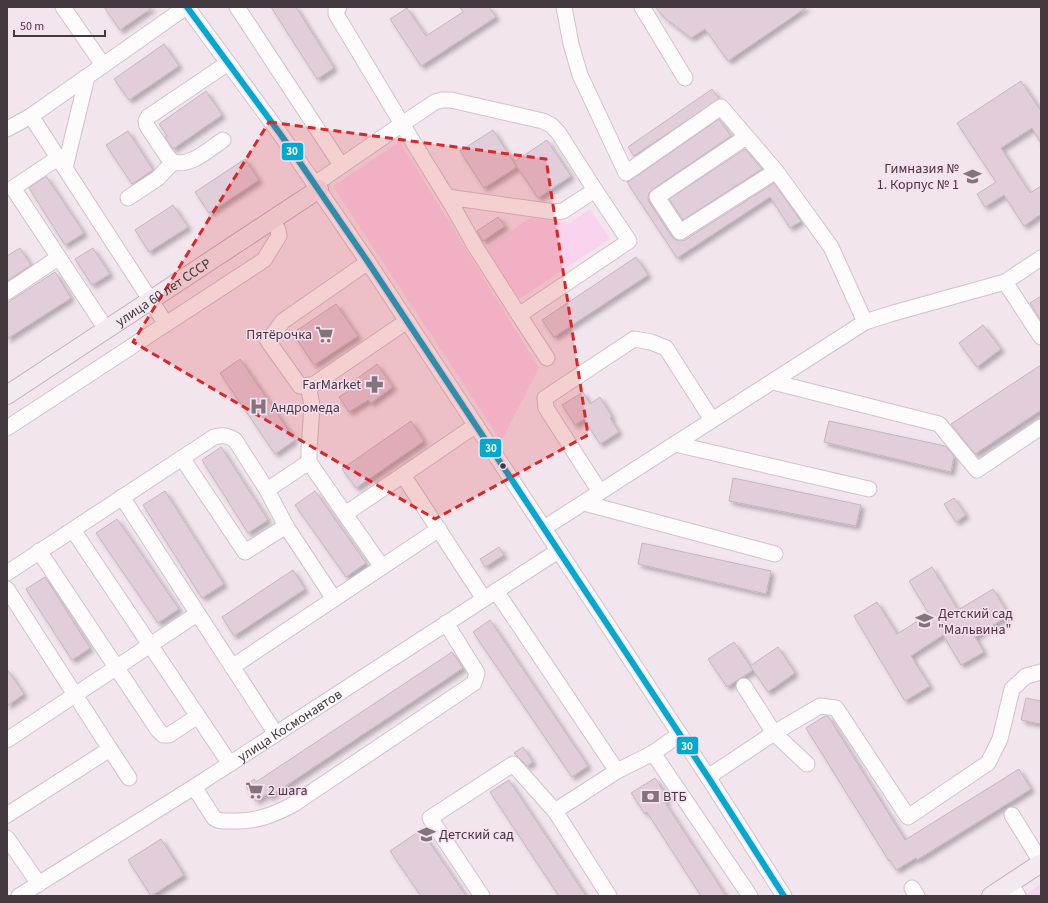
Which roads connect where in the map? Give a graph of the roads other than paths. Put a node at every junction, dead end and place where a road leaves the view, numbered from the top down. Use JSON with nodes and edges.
{"nodes":[{"id":1,"x":63,"y":7,"type":"edge"},
{"id":2,"x":237,"y":7,"type":"edge"},
{"id":3,"x":339,"y":7,"type":"edge"},
{"id":4,"x":564,"y":7,"type":"edge"},
{"id":5,"x":642,"y":7,"type":"edge"},
{"id":6,"x":192,"y":9,"type":"edge"},
{"id":7,"x":228,"y":63,"type":"junction"},
{"id":8,"x":103,"y":65,"type":"junction"},
{"id":9,"x":86,"y":77,"type":"junction"},
{"id":10,"x":685,"y":78,"type":"dead end"},
{"id":11,"x":31,"y":116,"type":"junction"},
{"id":12,"x":402,"y":124,"type":"junction"},
{"id":13,"x":7,"y":129,"type":"edge"},
{"id":14,"x":746,"y":137,"type":"junction"},
{"id":15,"x":223,"y":140,"type":"dead end"},
{"id":16,"x":173,"y":162,"type":"junction"},
{"id":17,"x":62,"y":163,"type":"junction"},
{"id":18,"x":341,"y":165,"type":"junction"},
{"id":19,"x":776,"y":171,"type":"junction"},
{"id":20,"x":317,"y":186,"type":"junction"},
{"id":21,"x":10,"y":190,"type":"edge"},
{"id":22,"x":595,"y":190,"type":"junction"},
{"id":23,"x":448,"y":197,"type":"junction"},
{"id":24,"x":128,"y":198,"type":"dead end"},
{"id":25,"x":272,"y":219,"type":"junction"},
{"id":26,"x":58,"y":258,"type":"junction"},
{"id":27,"x":1041,"y":258,"type":"edge"},
{"id":28,"x":368,"y":262,"type":"junction"},
{"id":29,"x":1005,"y":282,"type":"junction"},
{"id":30,"x":7,"y":292,"type":"edge"},
{"id":31,"x":150,"y":300,"type":"junction"},
{"id":32,"x":519,"y":315,"type":"junction"},
{"id":33,"x":407,"y":321,"type":"junction"},
{"id":34,"x":865,"y":322,"type":"junction"},
{"id":35,"x":166,"y":324,"type":"junction"},
{"id":36,"x":106,"y":329,"type":"junction"},
{"id":37,"x":1041,"y":337,"type":"edge"},
{"id":38,"x":547,"y":358,"type":"dead end"},
{"id":39,"x":773,"y":382,"type":"junction"},
{"id":40,"x":308,"y":385,"type":"junction"},
{"id":41,"x":7,"y":395,"type":"edge"},
{"id":42,"x":712,"y":420,"type":"junction"},
{"id":43,"x":476,"y":425,"type":"junction"},
{"id":44,"x":1041,"y":427,"type":"edge"},
{"id":45,"x":7,"y":428,"type":"edge"},
{"id":46,"x":675,"y":444,"type":"junction"},
{"id":47,"x":182,"y":458,"type":"junction"},
{"id":48,"x":309,"y":462,"type":"junction"},
{"id":49,"x":403,"y":474,"type":"junction"},
{"id":50,"x":869,"y":489,"type":"dead end"},
{"id":51,"x":267,"y":490,"type":"junction"},
{"id":52,"x":600,"y":492,"type":"junction"},
{"id":53,"x":122,"y":498,"type":"junction"},
{"id":54,"x":584,"y":503,"type":"junction"},
{"id":55,"x":345,"y":514,"type":"junction"},
{"id":56,"x":286,"y":526,"type":"junction"},
{"id":57,"x":544,"y":528,"type":"junction"},
{"id":58,"x":439,"y":529,"type":"junction"},
{"id":59,"x":73,"y":530,"type":"junction"},
{"id":60,"x":39,"y":551,"type":"junction"},
{"id":61,"x":558,"y":551,"type":"junction"},
{"id":62,"x":775,"y":554,"type":"dead end"},
{"id":63,"x":382,"y":567,"type":"junction"},
{"id":64,"x":7,"y":573,"type":"edge"},
{"id":65,"x":7,"y":589,"type":"edge"},
{"id":66,"x":490,"y":595,"type":"junction"},
{"id":67,"x":334,"y":599,"type":"junction"},
{"id":68,"x":197,"y":614,"type":"junction"},
{"id":69,"x":446,"y":623,"type":"junction"},
{"id":70,"x":151,"y":646,"type":"junction"},
{"id":71,"x":232,"y":667,"type":"junction"},
{"id":72,"x":116,"y":668,"type":"junction"},
{"id":73,"x":1041,"y":672,"type":"edge"},
{"id":74,"x":744,"y":686,"type":"dead end"},
{"id":75,"x":76,"y":694,"type":"junction"},
{"id":76,"x":198,"y":716,"type":"junction"},
{"id":77,"x":774,"y":733,"type":"junction"},
{"id":78,"x":276,"y":734,"type":"junction"},
{"id":79,"x":680,"y":734,"type":"junction"},
{"id":80,"x":7,"y":740,"type":"edge"},
{"id":81,"x":110,"y":749,"type":"junction"},
{"id":82,"x":652,"y":753,"type":"junction"},
{"id":83,"x":230,"y":764,"type":"junction"},
{"id":84,"x":807,"y":764,"type":"dead end"},
{"id":85,"x":617,"y":771,"type":"junction"},
{"id":86,"x":708,"y":777,"type":"junction"},
{"id":87,"x":129,"y":778,"type":"dead end"},
{"id":88,"x":194,"y":787,"type":"junction"},
{"id":89,"x":554,"y":812,"type":"junction"},
{"id":90,"x":7,"y":815,"type":"edge"},
{"id":91,"x":1012,"y":815,"type":"dead end"},
{"id":92,"x":7,"y":838,"type":"edge"},
{"id":93,"x":1041,"y":863,"type":"edge"},
{"id":94,"x":39,"y":884,"type":"junction"},
{"id":95,"x":1014,"y":890,"type":"edge"},
{"id":96,"x":19,"y":896,"type":"edge"},
{"id":97,"x":482,"y":896,"type":"edge"},
{"id":98,"x":609,"y":896,"type":"edge"},
{"id":99,"x":750,"y":896,"type":"edge"},
{"id":100,"x":784,"y":896,"type":"edge"},
{"id":101,"x":991,"y":896,"type":"edge"}],
"edges":[{"from":1,"to":8,"type":"street"},
{"from":2,"to":18,"type":"street"},
{"from":3,"to":12,"type":"street"},
{"from":4,"to":14,"type":"street"},
{"from":5,"to":10,"type":"street"},
{"from":6,"to":7,"type":"street"},
{"from":6,"to":8,"type":"street"},
{"from":7,"to":16,"type":"street"},
{"from":7,"to":20,"type":"street"},
{"from":8,"to":9,"type":"street"},
{"from":9,"to":11,"type":"street"},
{"from":9,"to":17,"type":"street"},
{"from":11,"to":13,"type":"street"},
{"from":11,"to":17,"type":"street"},
{"from":12,"to":18,"type":"street"},
{"from":12,"to":22,"type":"street"},
{"from":12,"to":23,"type":"street"},
{"from":14,"to":19,"type":"street"},
{"from":14,"to":19,"type":"street"},
{"from":15,"to":16,"type":"street"},
{"from":16,"to":24,"type":"street"},
{"from":17,"to":21,"type":"street"},
{"from":17,"to":31,"type":"street"},
{"from":18,"to":20,"type":"street"},
{"from":19,"to":34,"type":"street"},
{"from":20,"to":25,"type":"main road","name":"улица 60 лет СССР"},
{"from":20,"to":28,"type":"street"},
{"from":21,"to":26,"type":"street"},
{"from":22,"to":23,"type":"street"},
{"from":22,"to":32,"type":"street"},
{"from":23,"to":32,"type":"street"},
{"from":25,"to":31,"type":"main road","name":"улица 60 лет СССР"},
{"from":25,"to":35,"type":"street"},
{"from":26,"to":30,"type":"street"},
{"from":26,"to":36,"type":"street"},
{"from":27,"to":29,"type":"street"},
{"from":28,"to":33,"type":"street"},
{"from":28,"to":40,"type":"street"},
{"from":29,"to":34,"type":"street"},
{"from":29,"to":37,"type":"street"},
{"from":31,"to":35,"type":"street"},
{"from":31,"to":36,"type":"main road","name":"улица 60 лет СССР"},
{"from":32,"to":38,"type":"street"},
{"from":33,"to":40,"type":"street"},
{"from":33,"to":43,"type":"street"},
{"from":34,"to":39,"type":"street"},
{"from":35,"to":45,"type":"street"},
{"from":36,"to":41,"type":"main road","name":"улица 60 лет СССР"},
{"from":39,"to":42,"type":"street"},
{"from":39,"to":44,"type":"street"},
{"from":40,"to":48,"type":"street"},
{"from":42,"to":46,"type":"street"},
{"from":42,"to":52,"type":"street"},
{"from":43,"to":49,"type":"street"},
{"from":43,"to":57,"type":"street"},
{"from":46,"to":50,"type":"street"},
{"from":46,"to":52,"type":"street"},
{"from":47,"to":51,"type":"street"},
{"from":47,"to":53,"type":"street"},
{"from":47,"to":56,"type":"street"},
{"from":48,"to":51,"type":"street"},
{"from":48,"to":55,"type":"street"},
{"from":49,"to":55,"type":"street"},
{"from":49,"to":58,"type":"street"},
{"from":51,"to":56,"type":"street"},
{"from":52,"to":54,"type":"street"},
{"from":53,"to":59,"type":"street"},
{"from":53,"to":68,"type":"street"},
{"from":54,"to":57,"type":"street"},
{"from":54,"to":62,"type":"street"},
{"from":55,"to":63,"type":"street"},
{"from":56,"to":67,"type":"street"},
{"from":57,"to":61,"type":"street"},
{"from":58,"to":63,"type":"street"},
{"from":58,"to":66,"type":"street"},
{"from":59,"to":60,"type":"street"},
{"from":59,"to":70,"type":"street"},
{"from":60,"to":64,"type":"street"},
{"from":60,"to":72,"type":"street"},
{"from":61,"to":66,"type":"street","name":"улица Космонавтов"},
{"from":61,"to":79,"type":"street"},
{"from":63,"to":67,"type":"street"},
{"from":65,"to":75,"type":"street"},
{"from":66,"to":69,"type":"street","name":"улица Космонавтов"},
{"from":66,"to":85,"type":"street"},
{"from":67,"to":71,"type":"street"},
{"from":68,"to":70,"type":"street"},
{"from":68,"to":71,"type":"street"},
{"from":69,"to":78,"type":"street","name":"улица Космонавтов"},
{"from":69,"to":88,"type":"street"},
{"from":70,"to":72,"type":"street"},
{"from":70,"to":76,"type":"street"},
{"from":71,"to":78,"type":"street"},
{"from":72,"to":75,"type":"street"},
{"from":72,"to":76,"type":"street"},
{"from":73,"to":77,"type":"street"},
{"from":74,"to":77,"type":"street"},
{"from":75,"to":80,"type":"street"},
{"from":75,"to":81,"type":"street"},
{"from":76,"to":83,"type":"street"},
{"from":77,"to":84,"type":"street"},
{"from":77,"to":86,"type":"street"},
{"from":78,"to":83,"type":"street","name":"улица Космонавтов"},
{"from":79,"to":82,"type":"street"},
{"from":79,"to":86,"type":"street"},
{"from":81,"to":87,"type":"street"},
{"from":81,"to":90,"type":"street"},
{"from":82,"to":85,"type":"street"},
{"from":82,"to":99,"type":"street"},
{"from":83,"to":88,"type":"street","name":"улица Космонавтов"},
{"from":85,"to":89,"type":"street"},
{"from":86,"to":100,"type":"street"},
{"from":88,"to":94,"type":"street","name":"улица Космонавтов"},
{"from":89,"to":97,"type":"street"},
{"from":89,"to":98,"type":"street"},
{"from":91,"to":93,"type":"street"},
{"from":92,"to":94,"type":"street"},
{"from":93,"to":95,"type":"main road"},
{"from":94,"to":96,"type":"street","name":"улица Космонавтов"},
{"from":95,"to":101,"type":"main road"}]}
